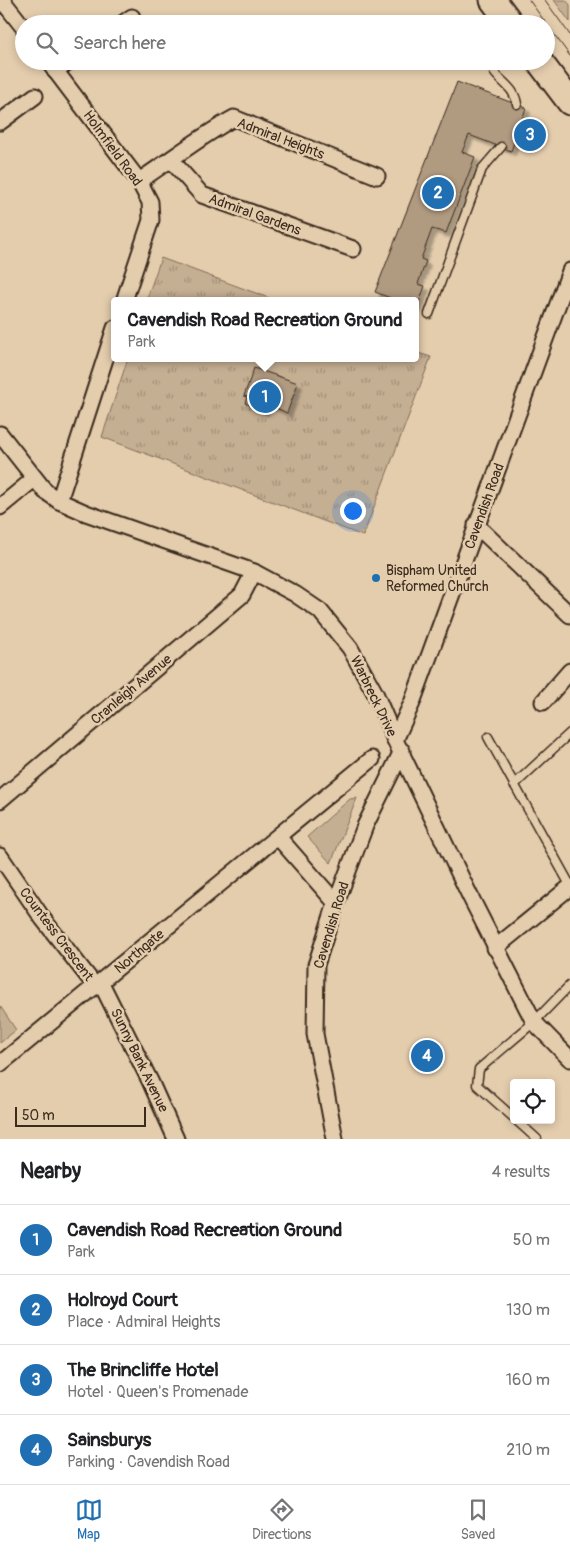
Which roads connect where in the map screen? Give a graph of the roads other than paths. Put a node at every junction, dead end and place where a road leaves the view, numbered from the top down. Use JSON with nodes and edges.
{"nodes":[{"id":1,"x":2,"y":0,"type":"edge"},
{"id":2,"x":493,"y":0,"type":"edge"},
{"id":3,"x":504,"y":15,"type":"edge"},
{"id":4,"x":15,"y":17,"type":"edge"},
{"id":5,"x":55,"y":70,"type":"edge"},
{"id":6,"x":494,"y":70,"type":"edge"},
{"id":7,"x":546,"y":70,"type":"edge"},
{"id":8,"x":35,"y":96,"type":"dead end"},
{"id":9,"x":570,"y":102,"type":"edge"},
{"id":10,"x":516,"y":104,"type":"dead end"},
{"id":11,"x":0,"y":122,"type":"edge"},
{"id":12,"x":501,"y":147,"type":"dead end"},
{"id":13,"x":171,"y":160,"type":"junction"},
{"id":14,"x":377,"y":176,"type":"dead end"},
{"id":15,"x":138,"y":181,"type":"junction"},
{"id":16,"x":353,"y":249,"type":"dead end"},
{"id":17,"x":570,"y":271,"type":"edge"},
{"id":18,"x":125,"y":297,"type":"edge"},
{"id":19,"x":429,"y":314,"type":"dead end"},
{"id":20,"x":111,"y":340,"type":"edge"},
{"id":21,"x":0,"y":434,"type":"edge"},
{"id":22,"x":34,"y":479,"type":"junction"},
{"id":23,"x":59,"y":501,"type":"junction"},
{"id":24,"x":0,"y":507,"type":"edge"},
{"id":25,"x":476,"y":525,"type":"junction"},
{"id":26,"x":254,"y":572,"type":"junction"},
{"id":27,"x":570,"y":615,"type":"edge"},
{"id":28,"x":570,"y":671,"type":"edge"},
{"id":29,"x":543,"y":702,"type":"dead end"},
{"id":30,"x":570,"y":733,"type":"edge"},
{"id":31,"x":488,"y":737,"type":"dead end"},
{"id":32,"x":398,"y":745,"type":"junction"},
{"id":33,"x":372,"y":759,"type":"dead end"},
{"id":34,"x":514,"y":785,"type":"junction"},
{"id":35,"x":0,"y":800,"type":"edge"},
{"id":36,"x":279,"y":838,"type":"junction"},
{"id":37,"x":0,"y":856,"type":"edge"},
{"id":38,"x":570,"y":886,"type":"edge"},
{"id":39,"x":336,"y":903,"type":"junction"},
{"id":40,"x":495,"y":948,"type":"junction"},
{"id":41,"x":98,"y":985,"type":"junction"},
{"id":42,"x":570,"y":985,"type":"edge"},
{"id":43,"x":534,"y":1022,"type":"junction"},
{"id":44,"x":570,"y":1059,"type":"edge"},
{"id":45,"x":0,"y":1064,"type":"edge"},
{"id":46,"x":510,"y":1115,"type":"edge"},
{"id":47,"x":520,"y":1124,"type":"edge"},
{"id":48,"x":176,"y":1139,"type":"edge"},
{"id":49,"x":335,"y":1139,"type":"edge"},
{"id":50,"x":537,"y":1139,"type":"edge"}],
"edges":[{"from":1,"to":4,"type":"street"},
{"from":2,"to":3,"type":"main road"},
{"from":5,"to":15,"type":"street","name":"Holmfield Road"},
{"from":6,"to":10,"type":"lane"},
{"from":7,"to":9,"type":"main road"},
{"from":8,"to":11,"type":"street"},
{"from":12,"to":19,"type":"lane"},
{"from":13,"to":14,"type":"street","name":"Admiral Heights"},
{"from":13,"to":15,"type":"street","name":"Admiral Heights"},
{"from":13,"to":16,"type":"street","name":"Admiral Gardens"},
{"from":15,"to":18,"type":"street","name":"Holmfield Road"},
{"from":17,"to":25,"type":"street","name":"Cavendish Road"},
{"from":20,"to":23,"type":"street"},
{"from":21,"to":22,"type":"street","name":"Warbreck Drive"},
{"from":22,"to":23,"type":"street","name":"Warbreck Drive"},
{"from":22,"to":24,"type":"street"},
{"from":23,"to":26,"type":"street","name":"Warbreck Drive"},
{"from":25,"to":27,"type":"street"},
{"from":25,"to":32,"type":"street","name":"Cavendish Road"},
{"from":26,"to":32,"type":"street","name":"Warbreck Drive"},
{"from":26,"to":35,"type":"street","name":"Cranleigh Avenue"},
{"from":28,"to":29,"type":"street"},
{"from":30,"to":34,"type":"lane"},
{"from":31,"to":34,"type":"lane"},
{"from":32,"to":39,"type":"street","name":"Cavendish Road"},
{"from":32,"to":40,"type":"street","name":"Warbreck Drive"},
{"from":33,"to":36,"type":"street","name":"Northgate"},
{"from":34,"to":38,"type":"lane"},
{"from":36,"to":39,"type":"street"},
{"from":36,"to":41,"type":"street","name":"Northgate"},
{"from":37,"to":41,"type":"street","name":"Countess Crescent"},
{"from":38,"to":40,"type":"street"},
{"from":39,"to":49,"type":"street","name":"Cavendish Road"},
{"from":40,"to":43,"type":"street","name":"Warbreck Drive"},
{"from":41,"to":45,"type":"street","name":"Northgate"},
{"from":41,"to":48,"type":"street","name":"Sunny Bank Avenue"},
{"from":42,"to":43,"type":"lane"},
{"from":43,"to":44,"type":"street","name":"Warbreck Drive"},
{"from":43,"to":46,"type":"lane"},
{"from":47,"to":50,"type":"lane"}]}
